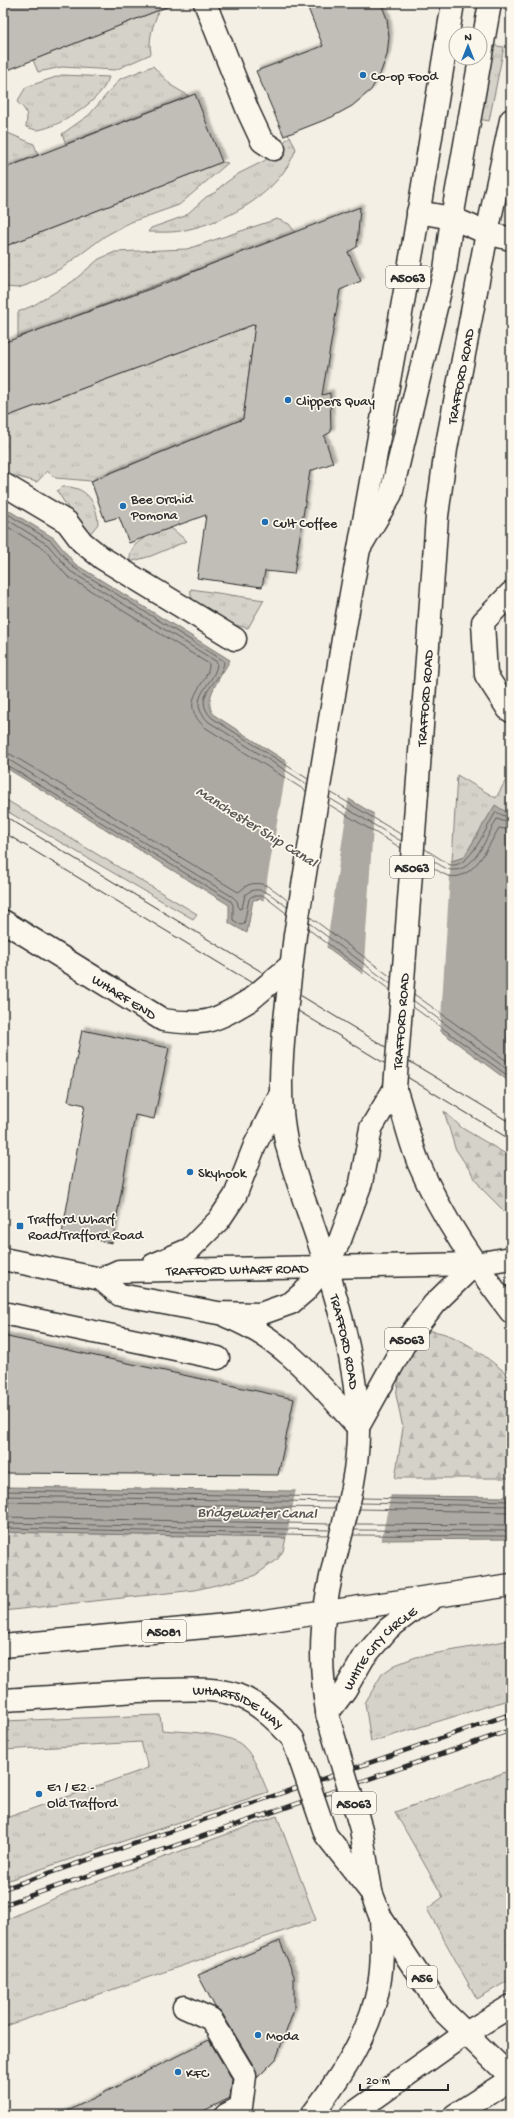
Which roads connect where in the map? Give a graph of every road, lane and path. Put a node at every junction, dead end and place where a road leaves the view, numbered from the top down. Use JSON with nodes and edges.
{"nodes":[{"id":1,"x":205,"y":3,"type":"edge"},
{"id":2,"x":453,"y":3,"type":"edge"},
{"id":3,"x":490,"y":3,"type":"edge"},
{"id":4,"x":511,"y":120,"type":"edge"},
{"id":5,"x":274,"y":149,"type":"dead end"},
{"id":6,"x":418,"y":212,"type":"junction"},
{"id":7,"x":452,"y":218,"type":"junction"},
{"id":8,"x":487,"y":233,"type":"junction"},
{"id":9,"x":511,"y":239,"type":"edge"},
{"id":10,"x":3,"y":484,"type":"edge"},
{"id":11,"x":358,"y":550,"type":"junction"},
{"id":12,"x":511,"y":593,"type":"edge"},
{"id":13,"x":235,"y":639,"type":"dead end"},
{"id":14,"x":511,"y":711,"type":"edge"},
{"id":15,"x":3,"y":921,"type":"edge"},
{"id":16,"x":290,"y":966,"type":"junction"},
{"id":17,"x":395,"y":1088,"type":"junction"},
{"id":18,"x":280,"y":1095,"type":"junction"},
{"id":19,"x":511,"y":1258,"type":"edge"},
{"id":20,"x":3,"y":1259,"type":"edge"},
{"id":21,"x":475,"y":1264,"type":"junction"},
{"id":22,"x":326,"y":1266,"type":"junction"},
{"id":23,"x":135,"y":1271,"type":"junction"},
{"id":24,"x":100,"y":1279,"type":"junction"},
{"id":25,"x":511,"y":1312,"type":"edge"},
{"id":26,"x":3,"y":1313,"type":"edge"},
{"id":27,"x":218,"y":1313,"type":"junction"},
{"id":28,"x":218,"y":1358,"type":"dead end"},
{"id":29,"x":358,"y":1427,"type":"junction"},
{"id":30,"x":511,"y":1585,"type":"edge"},
{"id":31,"x":442,"y":1595,"type":"junction"},
{"id":32,"x":325,"y":1613,"type":"junction"},
{"id":33,"x":3,"y":1646,"type":"edge"},
{"id":34,"x":3,"y":1700,"type":"edge"},
{"id":35,"x":328,"y":1715,"type":"junction"},
{"id":36,"x":371,"y":1892,"type":"junction"},
{"id":37,"x":381,"y":1918,"type":"junction"},
{"id":38,"x":184,"y":2006,"type":"dead end"},
{"id":39,"x":511,"y":2006,"type":"edge"},
{"id":40,"x":466,"y":2033,"type":"junction"},
{"id":41,"x":511,"y":2078,"type":"edge"},
{"id":42,"x":226,"y":2115,"type":"edge"},
{"id":43,"x":312,"y":2115,"type":"edge"},
{"id":44,"x":351,"y":2115,"type":"edge"},
{"id":45,"x":455,"y":2115,"type":"edge"}],
"edges":[{"from":1,"to":5,"type":"main road"},
{"from":2,"to":6,"type":"main road","name":"TRAFFORD ROAD","number":"A5063"},
{"from":3,"to":7,"type":"main road","name":"TRAFFORD ROAD","number":"A5063"},
{"from":4,"to":8,"type":"main road","name":"TRAFFORD ROAD","number":"A5063"},
{"from":6,"to":7,"type":"main road"},
{"from":6,"to":11,"type":"main road","name":"TRAFFORD ROAD","number":"A5063"},
{"from":7,"to":8,"type":"main road"},
{"from":7,"to":11,"type":"main road","name":"TRAFFORD ROAD","number":"A5063"},
{"from":8,"to":9,"type":"main road"},
{"from":8,"to":17,"type":"main road","name":"TRAFFORD ROAD","number":"A5063","bridge":true},
{"from":10,"to":13,"type":"main road"},
{"from":11,"to":16,"type":"main road","name":"TRAFFORD ROAD","number":"A5063","bridge":true},
{"from":12,"to":14,"type":"main road"},
{"from":15,"to":16,"type":"main road","name":"WHARF END","bridge":true},
{"from":16,"to":18,"type":"main road","name":"TRAFFORD ROAD","number":"A5063","bridge":true},
{"from":17,"to":21,"type":"main road","name":"TRAFFORD ROAD"},
{"from":17,"to":22,"type":"main road"},
{"from":18,"to":22,"type":"main road","name":"TRAFFORD ROAD","number":"A5063"},
{"from":18,"to":23,"type":"main road"},
{"from":19,"to":21,"type":"main road","name":"TRAFFORD WHARF ROAD"},
{"from":20,"to":24,"type":"main road"},
{"from":21,"to":22,"type":"main road","name":"TRAFFORD WHARF ROAD"},
{"from":21,"to":25,"type":"main road","name":"TRAFFORD ROAD"},
{"from":21,"to":29,"type":"main road","name":"TRAFFORD ROAD","number":"A5063"},
{"from":22,"to":23,"type":"main road","name":"TRAFFORD WHARF ROAD"},
{"from":22,"to":27,"type":"main road"},
{"from":22,"to":29,"type":"main road","name":"TRAFFORD ROAD","number":"A5063"},
{"from":23,"to":24,"type":"main road","name":"TRAFFORD WHARF ROAD"},
{"from":24,"to":27,"type":"main road"},
{"from":26,"to":28,"type":"main road"},
{"from":27,"to":29,"type":"main road"},
{"from":29,"to":32,"type":"main road","name":"TRAFFORD ROAD","number":"A5063"},
{"from":30,"to":31,"type":"main road","name":"WHITE CITY CIRCLE","number":"A5081"},
{"from":31,"to":32,"type":"main road","name":"WHITE CITY CIRCLE","number":"A5081"},
{"from":31,"to":35,"type":"main road","name":"WHITE CITY CIRCLE","number":"A5081"},
{"from":32,"to":33,"type":"main road","number":"A5081"},
{"from":32,"to":35,"type":"main road","name":"TRAFFORD ROAD","number":"A5063"},
{"from":34,"to":36,"type":"main road","name":"WHARFSIDE WAY","bridge":true},
{"from":35,"to":36,"type":"main road","number":"A5063","bridge":true},
{"from":36,"to":37,"type":"main road","number":"A56"},
{"from":37,"to":40,"type":"main road","number":"A56"},
{"from":37,"to":43,"type":"main road","number":"A56"},
{"from":38,"to":42,"type":"main road"},
{"from":39,"to":40,"type":"main road"},
{"from":40,"to":41,"type":"main road","number":"A56"},
{"from":40,"to":44,"type":"main road"},
{"from":41,"to":45,"type":"main road","number":"A56"}]}
